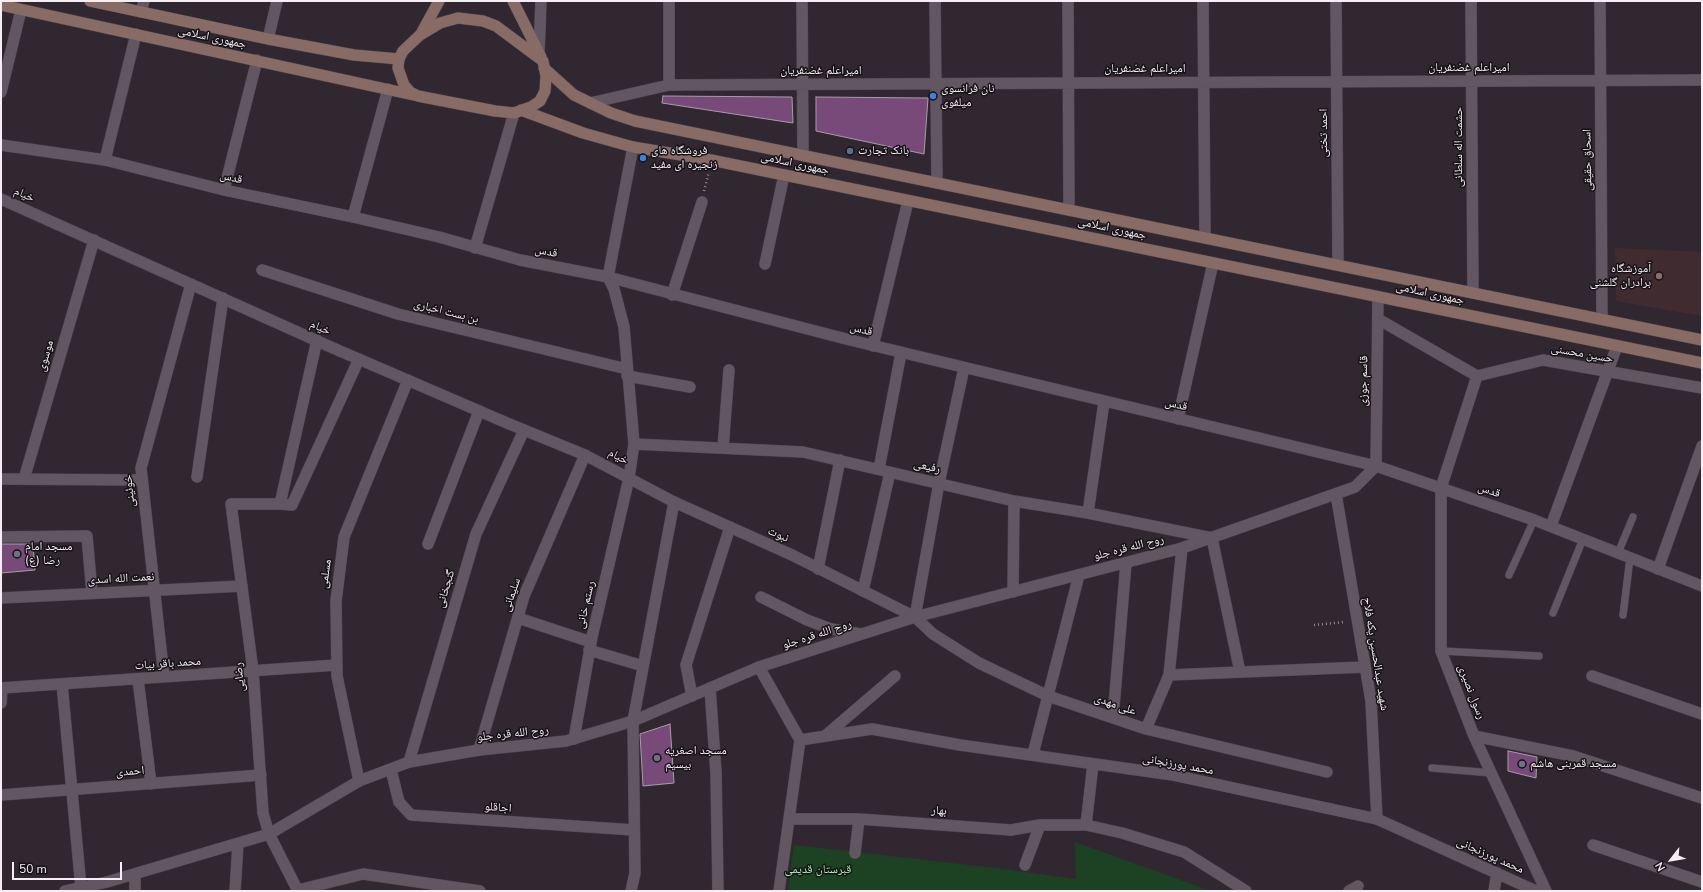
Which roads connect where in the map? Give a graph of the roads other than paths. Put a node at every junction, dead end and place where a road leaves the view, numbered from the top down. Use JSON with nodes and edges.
{"nodes":[{"id":1,"x":90,"y":1,"type":"edge"},
{"id":2,"x":277,"y":1,"type":"edge"},
{"id":3,"x":439,"y":1,"type":"edge"},
{"id":4,"x":513,"y":1,"type":"edge"},
{"id":5,"x":541,"y":1,"type":"edge"},
{"id":6,"x":669,"y":1,"type":"edge"},
{"id":7,"x":802,"y":1,"type":"edge"},
{"id":8,"x":934,"y":1,"type":"edge"},
{"id":9,"x":1068,"y":1,"type":"edge"},
{"id":10,"x":1203,"y":1,"type":"edge"},
{"id":11,"x":1336,"y":1,"type":"edge"},
{"id":12,"x":1471,"y":1,"type":"edge"},
{"id":13,"x":1600,"y":1,"type":"edge"},
{"id":14,"x":1,"y":5,"type":"edge"},
{"id":15,"x":143,"y":6,"type":"edge"},
{"id":16,"x":21,"y":10,"type":"junction"},
{"id":17,"x":136,"y":34,"type":"junction"},
{"id":18,"x":420,"y":35,"type":"junction"},
{"id":19,"x":268,"y":39,"type":"junction"},
{"id":20,"x":399,"y":59,"type":"junction"},
{"id":21,"x":257,"y":60,"type":"junction"},
{"id":22,"x":542,"y":61,"type":"junction"},
{"id":23,"x":1600,"y":80,"type":"junction"},
{"id":24,"x":1702,"y":80,"type":"edge"},
{"id":25,"x":1471,"y":81,"type":"junction"},
{"id":26,"x":1204,"y":82,"type":"junction"},
{"id":27,"x":1337,"y":82,"type":"junction"},
{"id":28,"x":936,"y":83,"type":"junction"},
{"id":29,"x":1068,"y":83,"type":"junction"},
{"id":30,"x":803,"y":84,"type":"junction"},
{"id":31,"x":669,"y":85,"type":"junction"},
{"id":32,"x":388,"y":89,"type":"junction"},
{"id":33,"x":1,"y":92,"type":"edge"},
{"id":34,"x":418,"y":96,"type":"junction"},
{"id":35,"x":590,"y":103,"type":"junction"},
{"id":36,"x":517,"y":111,"type":"junction"},
{"id":37,"x":1,"y":144,"type":"edge"},
{"id":38,"x":633,"y":147,"type":"junction"},
{"id":39,"x":803,"y":155,"type":"junction"},
{"id":40,"x":104,"y":160,"type":"junction"},
{"id":41,"x":784,"y":175,"type":"junction"},
{"id":42,"x":937,"y":183,"type":"junction"},
{"id":43,"x":224,"y":190,"type":"junction"},
{"id":44,"x":1,"y":199,"type":"edge"},
{"id":45,"x":908,"y":201,"type":"junction"},
{"id":46,"x":702,"y":202,"type":"road end"},
{"id":47,"x":1069,"y":210,"type":"junction"},
{"id":48,"x":353,"y":217,"type":"junction"},
{"id":49,"x":1205,"y":238,"type":"junction"},
{"id":50,"x":94,"y":240,"type":"junction"},
{"id":51,"x":475,"y":248,"type":"junction"},
{"id":52,"x":1213,"y":263,"type":"junction"},
{"id":53,"x":765,"y":264,"type":"dead end"},
{"id":54,"x":1338,"y":265,"type":"junction"},
{"id":55,"x":262,"y":270,"type":"dead end"},
{"id":56,"x":608,"y":277,"type":"junction"},
{"id":57,"x":191,"y":284,"type":"junction"},
{"id":58,"x":1473,"y":293,"type":"junction"},
{"id":59,"x":672,"y":295,"type":"junction"},
{"id":60,"x":1378,"y":297,"type":"junction"},
{"id":61,"x":222,"y":298,"type":"junction"},
{"id":62,"x":1378,"y":319,"type":"junction"},
{"id":63,"x":1602,"y":319,"type":"junction"},
{"id":64,"x":317,"y":340,"type":"junction"},
{"id":65,"x":1702,"y":340,"type":"edge"},
{"id":66,"x":873,"y":346,"type":"junction"},
{"id":67,"x":1617,"y":346,"type":"junction"},
{"id":68,"x":901,"y":352,"type":"junction"},
{"id":69,"x":359,"y":359,"type":"junction"},
{"id":70,"x":1702,"y":363,"type":"edge"},
{"id":71,"x":964,"y":368,"type":"junction"},
{"id":72,"x":729,"y":370,"type":"dead end"},
{"id":73,"x":1608,"y":372,"type":"junction"},
{"id":74,"x":627,"y":373,"type":"junction"},
{"id":75,"x":1478,"y":376,"type":"junction"},
{"id":76,"x":408,"y":380,"type":"junction"},
{"id":77,"x":690,"y":387,"type":"dead end"},
{"id":78,"x":1702,"y":388,"type":"edge"},
{"id":79,"x":1104,"y":402,"type":"junction"},
{"id":80,"x":479,"y":411,"type":"junction"},
{"id":81,"x":1178,"y":419,"type":"junction"},
{"id":82,"x":524,"y":430,"type":"junction"},
{"id":83,"x":634,"y":444,"type":"junction"},
{"id":84,"x":723,"y":448,"type":"junction"},
{"id":85,"x":1701,"y":453,"type":"edge"},
{"id":86,"x":585,"y":455,"type":"junction"},
{"id":87,"x":840,"y":460,"type":"junction"},
{"id":88,"x":1376,"y":466,"type":"junction"},
{"id":89,"x":879,"y":469,"type":"junction"},
{"id":90,"x":890,"y":472,"type":"junction"},
{"id":91,"x":197,"y":477,"type":"dead end"},
{"id":92,"x":629,"y":478,"type":"junction"},
{"id":93,"x":1,"y":479,"type":"edge"},
{"id":94,"x":24,"y":479,"type":"junction"},
{"id":95,"x":142,"y":480,"type":"junction"},
{"id":96,"x":939,"y":483,"type":"junction"},
{"id":97,"x":1441,"y":488,"type":"junction"},
{"id":98,"x":1336,"y":494,"type":"junction"},
{"id":99,"x":1014,"y":501,"type":"junction"},
{"id":100,"x":674,"y":502,"type":"junction"},
{"id":101,"x":280,"y":504,"type":"junction"},
{"id":102,"x":1088,"y":512,"type":"junction"},
{"id":103,"x":1633,"y":517,"type":"dead end"},
{"id":104,"x":1534,"y":520,"type":"junction"},
{"id":105,"x":1551,"y":526,"type":"junction"},
{"id":106,"x":730,"y":527,"type":"junction"},
{"id":107,"x":1,"y":537,"type":"edge"},
{"id":108,"x":1212,"y":538,"type":"junction"},
{"id":109,"x":1583,"y":539,"type":"junction"},
{"id":110,"x":428,"y":544,"type":"dead end"},
{"id":111,"x":1182,"y":548,"type":"junction"},
{"id":112,"x":1618,"y":553,"type":"junction"},
{"id":113,"x":1630,"y":558,"type":"junction"},
{"id":114,"x":1126,"y":563,"type":"junction"},
{"id":115,"x":818,"y":569,"type":"junction"},
{"id":116,"x":1658,"y":569,"type":"junction"},
{"id":117,"x":1079,"y":575,"type":"junction"},
{"id":118,"x":1508,"y":575,"type":"dead end"},
{"id":119,"x":242,"y":586,"type":"junction"},
{"id":120,"x":1702,"y":586,"type":"edge"},
{"id":121,"x":154,"y":590,"type":"junction"},
{"id":122,"x":863,"y":591,"type":"junction"},
{"id":123,"x":1013,"y":592,"type":"junction"},
{"id":124,"x":92,"y":593,"type":"junction"},
{"id":125,"x":761,"y":597,"type":"dead end"},
{"id":126,"x":1,"y":598,"type":"edge"},
{"id":127,"x":1553,"y":613,"type":"dead end"},
{"id":128,"x":1623,"y":615,"type":"dead end"},
{"id":129,"x":915,"y":617,"type":"junction"},
{"id":130,"x":518,"y":618,"type":"junction"},
{"id":131,"x":861,"y":634,"type":"junction"},
{"id":132,"x":590,"y":646,"type":"junction"},
{"id":133,"x":1441,"y":651,"type":"junction"},
{"id":134,"x":1539,"y":656,"type":"dead end"},
{"id":135,"x":337,"y":665,"type":"junction"},
{"id":136,"x":644,"y":666,"type":"junction"},
{"id":137,"x":759,"y":667,"type":"junction"},
{"id":138,"x":1365,"y":667,"type":"junction"},
{"id":139,"x":254,"y":671,"type":"junction"},
{"id":140,"x":1240,"y":672,"type":"junction"},
{"id":141,"x":1169,"y":675,"type":"junction"},
{"id":142,"x":896,"y":676,"type":"dead end"},
{"id":143,"x":1592,"y":676,"type":"dead end"},
{"id":144,"x":164,"y":677,"type":"junction"},
{"id":145,"x":138,"y":679,"type":"junction"},
{"id":146,"x":62,"y":684,"type":"junction"},
{"id":147,"x":2,"y":688,"type":"edge"},
{"id":148,"x":710,"y":688,"type":"junction"},
{"id":149,"x":692,"y":696,"type":"junction"},
{"id":150,"x":1048,"y":696,"type":"junction"},
{"id":151,"x":1,"y":703,"type":"edge"},
{"id":152,"x":1702,"y":714,"type":"edge"},
{"id":153,"x":1114,"y":718,"type":"junction"},
{"id":154,"x":633,"y":721,"type":"junction"},
{"id":155,"x":1146,"y":729,"type":"junction"},
{"id":156,"x":824,"y":736,"type":"junction"},
{"id":157,"x":1474,"y":736,"type":"junction"},
{"id":158,"x":574,"y":739,"type":"junction"},
{"id":159,"x":800,"y":740,"type":"junction"},
{"id":160,"x":479,"y":750,"type":"junction"},
{"id":161,"x":1033,"y":754,"type":"junction"},
{"id":162,"x":409,"y":762,"type":"junction"},
{"id":163,"x":1093,"y":764,"type":"junction"},
{"id":164,"x":1432,"y":768,"type":"dead end"},
{"id":165,"x":391,"y":770,"type":"junction"},
{"id":166,"x":1326,"y":772,"type":"dead end"},
{"id":167,"x":1492,"y":773,"type":"junction"},
{"id":168,"x":261,"y":775,"type":"junction"},
{"id":169,"x":359,"y":781,"type":"junction"},
{"id":170,"x":151,"y":784,"type":"junction"},
{"id":171,"x":72,"y":790,"type":"junction"},
{"id":172,"x":1,"y":795,"type":"edge"},
{"id":173,"x":1702,"y":798,"type":"edge"},
{"id":174,"x":789,"y":819,"type":"junction"},
{"id":175,"x":859,"y":819,"type":"junction"},
{"id":176,"x":1377,"y":819,"type":"junction"},
{"id":177,"x":1040,"y":825,"type":"junction"},
{"id":178,"x":1086,"y":825,"type":"junction"},
{"id":179,"x":634,"y":830,"type":"junction"},
{"id":180,"x":269,"y":834,"type":"junction"},
{"id":181,"x":238,"y":844,"type":"junction"},
{"id":182,"x":1594,"y":845,"type":"dead end"},
{"id":183,"x":855,"y":852,"type":"dead end"},
{"id":184,"x":1025,"y":865,"type":"dead end"},
{"id":185,"x":1497,"y":873,"type":"junction"},
{"id":186,"x":135,"y":874,"type":"junction"},
{"id":187,"x":1702,"y":882,"type":"edge"},
{"id":188,"x":81,"y":888,"type":"junction"},
{"id":189,"x":298,"y":890,"type":"edge"},
{"id":190,"x":65,"y":891,"type":"edge"},
{"id":191,"x":135,"y":891,"type":"edge"},
{"id":192,"x":235,"y":891,"type":"edge"},
{"id":193,"x":480,"y":891,"type":"edge"},
{"id":194,"x":631,"y":891,"type":"edge"},
{"id":195,"x":718,"y":891,"type":"edge"},
{"id":196,"x":779,"y":891,"type":"edge"},
{"id":197,"x":1246,"y":891,"type":"edge"},
{"id":198,"x":1494,"y":891,"type":"edge"},
{"id":199,"x":1536,"y":891,"type":"edge"},
{"id":200,"x":1546,"y":891,"type":"edge"}],
"edges":[{"from":1,"to":15,"type":"main road","name":"جمهوری اسلامی"},
{"from":2,"to":19,"type":"street"},
{"from":3,"to":18,"type":"main road"},
{"from":4,"to":22,"type":"main road"},
{"from":5,"to":22,"type":"street"},
{"from":6,"to":31,"type":"street"},
{"from":7,"to":30,"type":"street"},
{"from":8,"to":28,"type":"street"},
{"from":9,"to":29,"type":"street"},
{"from":10,"to":26,"type":"street"},
{"from":11,"to":27,"type":"street","name":"احمد تختی"},
{"from":12,"to":25,"type":"street","name":"حشمت اله سلطانی"},
{"from":13,"to":23,"type":"street","name":"اسحاق حقیقی"},
{"from":14,"to":16,"type":"main road","name":"جمهوری اسلامی"},
{"from":15,"to":19,"type":"main road","name":"جمهوری اسلامی"},
{"from":16,"to":17,"type":"main road","name":"جمهوری اسلامی"},
{"from":16,"to":33,"type":"street"},
{"from":17,"to":21,"type":"main road","name":"جمهوری اسلامی"},
{"from":17,"to":40,"type":"street"},
{"from":18,"to":20,"type":"main road"},
{"from":18,"to":22,"type":"main road","name":"جمهوری اسلامی"},
{"from":19,"to":20,"type":"main road","name":"جمهوری اسلامی"},
{"from":20,"to":34,"type":"main road"},
{"from":21,"to":32,"type":"main road","name":"جمهوری اسلامی"},
{"from":21,"to":43,"type":"street"},
{"from":22,"to":35,"type":"main road","name":"جمهوری اسلامی"},
{"from":22,"to":36,"type":"main road"},
{"from":23,"to":24,"type":"street","name":"امیراعلم غضنفریان"},
{"from":23,"to":25,"type":"street","name":"امیراعلم غضنفریان"},
{"from":23,"to":63,"type":"street","name":"اسحاق حقیقی"},
{"from":25,"to":27,"type":"street","name":"امیراعلم غضنفریان"},
{"from":25,"to":58,"type":"street","name":"حشمت اله سلطانی"},
{"from":26,"to":27,"type":"street","name":"امیراعلم غضنفریان"},
{"from":26,"to":29,"type":"street","name":"امیراعلم غضنفریان"},
{"from":26,"to":49,"type":"street"},
{"from":27,"to":54,"type":"street","name":"احمد تختی"},
{"from":28,"to":29,"type":"street","name":"امیراعلم غضنفریان"},
{"from":28,"to":30,"type":"street","name":"امیراعلم غضنفریان"},
{"from":28,"to":42,"type":"street"},
{"from":29,"to":47,"type":"street"},
{"from":30,"to":31,"type":"street","name":"امیراعلم غضنفریان"},
{"from":30,"to":39,"type":"street"},
{"from":31,"to":35,"type":"street","name":"امیراعلم غضنفریان"},
{"from":32,"to":34,"type":"main road","name":"جمهوری اسلامی"},
{"from":32,"to":48,"type":"street"},
{"from":34,"to":36,"type":"main road","name":"جمهوری اسلامی"},
{"from":35,"to":39,"type":"main road","name":"جمهوری اسلامی"},
{"from":36,"to":38,"type":"main road","name":"جمهوری اسلامی"},
{"from":36,"to":51,"type":"street"},
{"from":37,"to":40,"type":"street","name":"قدس"},
{"from":38,"to":41,"type":"main road","name":"جمهوری اسلامی"},
{"from":38,"to":56,"type":"street"},
{"from":39,"to":42,"type":"main road","name":"جمهوری اسلامی"},
{"from":40,"to":43,"type":"street","name":"قدس"},
{"from":41,"to":45,"type":"main road","name":"جمهوری اسلامی"},
{"from":41,"to":53,"type":"street"},
{"from":42,"to":47,"type":"main road","name":"جمهوری اسلامی"},
{"from":43,"to":48,"type":"street","name":"قدس"},
{"from":44,"to":50,"type":"street","name":"خیام"},
{"from":45,"to":52,"type":"main road","name":"جمهوری اسلامی"},
{"from":45,"to":66,"type":"street"},
{"from":46,"to":59,"type":"street"},
{"from":47,"to":49,"type":"main road","name":"جمهوری اسلامی"},
{"from":48,"to":51,"type":"street","name":"قدس"},
{"from":49,"to":54,"type":"main road","name":"جمهوری اسلامی"},
{"from":50,"to":57,"type":"street","name":"خیام"},
{"from":50,"to":94,"type":"street","name":"موسوی"},
{"from":51,"to":56,"type":"street","name":"قدس"},
{"from":52,"to":60,"type":"main road","name":"جمهوری اسلامی"},
{"from":52,"to":81,"type":"street"},
{"from":54,"to":58,"type":"main road","name":"جمهوری اسلامی"},
{"from":55,"to":74,"type":"street","name":"بن بست اخباری"},
{"from":56,"to":59,"type":"street","name":"قدس"},
{"from":56,"to":74,"type":"street","name":"رستم خانی"},
{"from":57,"to":61,"type":"street","name":"خیام"},
{"from":57,"to":95,"type":"street","name":"خوئینی"},
{"from":58,"to":63,"type":"main road","name":"جمهوری اسلامی"},
{"from":59,"to":66,"type":"street","name":"قدس"},
{"from":60,"to":62,"type":"street","name":"قاسم جوزی"},
{"from":60,"to":67,"type":"main road","name":"جمهوری اسلامی"},
{"from":61,"to":64,"type":"street","name":"خیام"},
{"from":61,"to":91,"type":"street"},
{"from":62,"to":75,"type":"street"},
{"from":62,"to":88,"type":"street","name":"قاسم جوزی"},
{"from":63,"to":65,"type":"main road","name":"جمهوری اسلامی"},
{"from":64,"to":69,"type":"street","name":"خیام"},
{"from":64,"to":101,"type":"street"},
{"from":66,"to":68,"type":"street","name":"قدس"},
{"from":67,"to":70,"type":"main road","name":"جمهوری اسلامی"},
{"from":67,"to":73,"type":"street"},
{"from":68,"to":71,"type":"street","name":"قدس"},
{"from":68,"to":89,"type":"street"},
{"from":69,"to":76,"type":"street","name":"خیام"},
{"from":69,"to":101,"type":"street"},
{"from":71,"to":79,"type":"street","name":"قدس"},
{"from":71,"to":96,"type":"street"},
{"from":72,"to":84,"type":"street"},
{"from":73,"to":75,"type":"street","name":"حسین محسنی"},
{"from":73,"to":78,"type":"street","name":"حسین محسنی"},
{"from":73,"to":105,"type":"street"},
{"from":74,"to":77,"type":"street","name":"بن بست اخباری"},
{"from":74,"to":83,"type":"street","name":"رستم خانی"},
{"from":75,"to":97,"type":"street","name":"رسول نصیری"},
{"from":76,"to":80,"type":"street","name":"خیام"},
{"from":76,"to":135,"type":"street","name":"مسلمی"},
{"from":79,"to":81,"type":"street","name":"قدس"},
{"from":79,"to":102,"type":"street"},
{"from":80,"to":82,"type":"street","name":"خیام"},
{"from":80,"to":110,"type":"street"},
{"from":81,"to":88,"type":"street","name":"قدس"},
{"from":82,"to":86,"type":"street","name":"خیام"},
{"from":82,"to":162,"type":"street","name":"گنجخانی"},
{"from":83,"to":84,"type":"street","name":"رفیعی"},
{"from":83,"to":92,"type":"street","name":"رستم خانی"},
{"from":84,"to":87,"type":"street","name":"رفیعی"},
{"from":85,"to":116,"type":"street"},
{"from":86,"to":92,"type":"street","name":"خیام"},
{"from":86,"to":130,"type":"street","name":"سلیمانی"},
{"from":87,"to":89,"type":"street","name":"رفیعی"},
{"from":87,"to":115,"type":"street"},
{"from":88,"to":97,"type":"street","name":"قدس"},
{"from":88,"to":98,"type":"street","name":"روح الله قره جلو"},
{"from":89,"to":90,"type":"street","name":"رفیعی"},
{"from":90,"to":96,"type":"street","name":"رفیعی"},
{"from":90,"to":122,"type":"street"},
{"from":92,"to":100,"type":"street","name":"نبوت"},
{"from":92,"to":132,"type":"street","name":"رستم خانی"},
{"from":93,"to":94,"type":"street"},
{"from":94,"to":95,"type":"street"},
{"from":95,"to":121,"type":"street","name":"خوئینی"},
{"from":96,"to":99,"type":"street","name":"رفیعی"},
{"from":96,"to":129,"type":"street"},
{"from":97,"to":104,"type":"street","name":"قدس"},
{"from":97,"to":133,"type":"street","name":"رسول نصیری"},
{"from":98,"to":108,"type":"street","name":"روح الله قره جلو"},
{"from":98,"to":138,"type":"street","name":"شهید عبدالحسین یکه فلاح"},
{"from":99,"to":102,"type":"street","name":"رفیعی"},
{"from":99,"to":123,"type":"street"},
{"from":100,"to":106,"type":"street","name":"نبوت"},
{"from":100,"to":136,"type":"street"},
{"from":101,"to":119,"type":"street","name":"رضایی"},
{"from":102,"to":108,"type":"street","name":"رفیعی"},
{"from":103,"to":112,"type":"lane"},
{"from":104,"to":105,"type":"street","name":"قدس"},
{"from":104,"to":118,"type":"lane"},
{"from":105,"to":109,"type":"street","name":"قدس"},
{"from":106,"to":115,"type":"street","name":"نبوت"},
{"from":106,"to":149,"type":"street"},
{"from":107,"to":124,"type":"street"},
{"from":108,"to":111,"type":"street","name":"روح الله قره جلو"},
{"from":108,"to":140,"type":"street"},
{"from":109,"to":112,"type":"street","name":"قدس"},
{"from":109,"to":127,"type":"lane"},
{"from":111,"to":114,"type":"street","name":"روح الله قره جلو"},
{"from":111,"to":141,"type":"street"},
{"from":112,"to":113,"type":"street","name":"قدس"},
{"from":113,"to":116,"type":"street","name":"قدس"},
{"from":113,"to":128,"type":"lane"},
{"from":114,"to":117,"type":"street","name":"روح الله قره جلو"},
{"from":114,"to":153,"type":"street"},
{"from":115,"to":122,"type":"street","name":"نبوت"},
{"from":116,"to":120,"type":"street","name":"قدس"},
{"from":117,"to":123,"type":"street","name":"روح الله قره جلو"},
{"from":117,"to":150,"type":"street"},
{"from":119,"to":121,"type":"street","name":"نعمت الله اسدی"},
{"from":119,"to":139,"type":"street","name":"رضایی"},
{"from":121,"to":124,"type":"street","name":"نعمت الله اسدی"},
{"from":121,"to":144,"type":"street","name":"خوئینی"},
{"from":122,"to":129,"type":"street","name":"نبوت"},
{"from":123,"to":129,"type":"street","name":"روح الله قره جلو"},
{"from":124,"to":126,"type":"street","name":"نعمت الله اسدی"},
{"from":125,"to":131,"type":"street"},
{"from":129,"to":131,"type":"street","name":"روح الله قره جلو"},
{"from":129,"to":150,"type":"street","name":"علی مهدی"},
{"from":130,"to":132,"type":"street"},
{"from":130,"to":160,"type":"street","name":"سلیمانی"},
{"from":131,"to":137,"type":"street","name":"روح الله قره جلو"},
{"from":132,"to":136,"type":"street"},
{"from":132,"to":158,"type":"street","name":"رستم خانی"},
{"from":133,"to":134,"type":"lane"},
{"from":133,"to":157,"type":"street","name":"رسول نصیری"},
{"from":135,"to":139,"type":"street","name":"محمد باقر بیات"},
{"from":135,"to":169,"type":"street","name":"مسلمی"},
{"from":136,"to":154,"type":"street"},
{"from":137,"to":148,"type":"street","name":"روح الله قره جلو"},
{"from":137,"to":159,"type":"street"},
{"from":138,"to":140,"type":"street"},
{"from":138,"to":176,"type":"street","name":"شهید عبدالحسین یکه فلاح"},
{"from":139,"to":144,"type":"street","name":"محمد باقر بیات"},
{"from":139,"to":168,"type":"street","name":"رضایی"},
{"from":140,"to":141,"type":"street"},
{"from":141,"to":155,"type":"street"},
{"from":142,"to":156,"type":"street"},
{"from":143,"to":152,"type":"street"},
{"from":144,"to":145,"type":"street","name":"محمد باقر بیات"},
{"from":145,"to":146,"type":"street","name":"محمد باقر بیات"},
{"from":145,"to":170,"type":"street"},
{"from":146,"to":147,"type":"street","name":"محمد باقر بیات"},
{"from":146,"to":171,"type":"street"},
{"from":147,"to":151,"type":"street"},
{"from":148,"to":149,"type":"street","name":"روح الله قره جلو"},
{"from":148,"to":195,"type":"street"},
{"from":149,"to":154,"type":"street","name":"روح الله قره جلو"},
{"from":150,"to":153,"type":"street","name":"علی مهدی"},
{"from":150,"to":161,"type":"street"},
{"from":153,"to":155,"type":"street","name":"علی مهدی"},
{"from":154,"to":158,"type":"street","name":"روح الله قره جلو"},
{"from":154,"to":179,"type":"street"},
{"from":155,"to":166,"type":"street","name":"علی مهدی"},
{"from":156,"to":159,"type":"street","name":"محمد پورزنجانی"},
{"from":156,"to":161,"type":"street","name":"محمد پورزنجانی"},
{"from":157,"to":167,"type":"street","name":"رسول نصیری"},
{"from":157,"to":173,"type":"street"},
{"from":158,"to":160,"type":"street","name":"روح الله قره جلو"},
{"from":159,"to":174,"type":"street"},
{"from":160,"to":162,"type":"street","name":"روح الله قره جلو"},
{"from":161,"to":163,"type":"street","name":"محمد پورزنجانی"},
{"from":162,"to":165,"type":"street","name":"روح الله قره جلو"},
{"from":163,"to":176,"type":"street","name":"محمد پورزنجانی"},
{"from":163,"to":178,"type":"street"},
{"from":164,"to":167,"type":"lane"},
{"from":165,"to":169,"type":"street","name":"روح الله قره جلو"},
{"from":165,"to":179,"type":"street","name":"اجاقلو"},
{"from":167,"to":200,"type":"street","name":"رسول نصیری"},
{"from":168,"to":170,"type":"street","name":"احمدی"},
{"from":168,"to":180,"type":"street","name":"رضایی"},
{"from":169,"to":180,"type":"street","name":"روح الله قره جلو"},
{"from":170,"to":171,"type":"street","name":"احمدی"},
{"from":171,"to":172,"type":"street","name":"احمدی"},
{"from":171,"to":188,"type":"street"},
{"from":174,"to":175,"type":"street","name":"بهار"},
{"from":174,"to":196,"type":"street"},
{"from":175,"to":177,"type":"street","name":"بهار"},
{"from":175,"to":183,"type":"street"},
{"from":176,"to":185,"type":"street","name":"محمد پورزنجانی"},
{"from":177,"to":178,"type":"street","name":"بهار"},
{"from":177,"to":184,"type":"street"},
{"from":178,"to":197,"type":"street","name":"بهار"},
{"from":179,"to":194,"type":"street"},
{"from":180,"to":181,"type":"street","name":"روح الله قره جلو"},
{"from":180,"to":189,"type":"street","name":"رضایی"},
{"from":181,"to":186,"type":"street","name":"روح الله قره جلو"},
{"from":181,"to":192,"type":"street"},
{"from":182,"to":187,"type":"street"},
{"from":185,"to":198,"type":"street"},
{"from":185,"to":199,"type":"street","name":"محمد پورزنجانی"},
{"from":186,"to":188,"type":"street","name":"روح الله قره جلو"},
{"from":186,"to":191,"type":"street"},
{"from":188,"to":190,"type":"street","name":"روح الله قره جلو"},
{"from":189,"to":193,"type":"street"}]}
